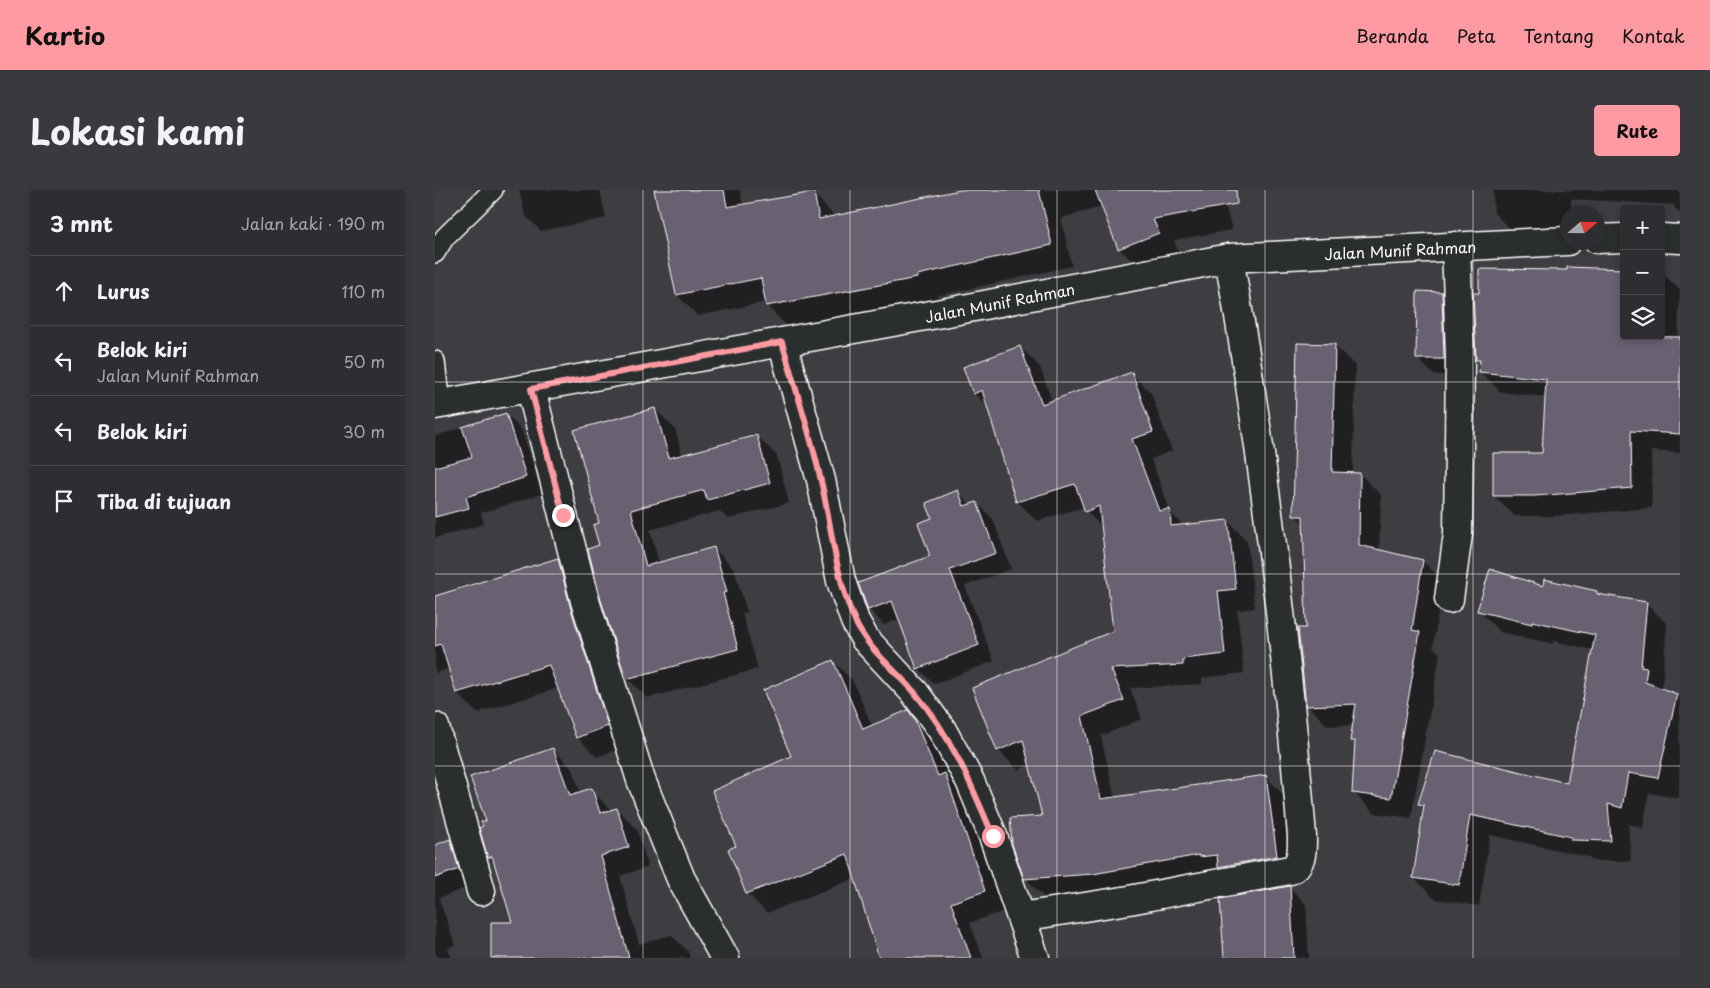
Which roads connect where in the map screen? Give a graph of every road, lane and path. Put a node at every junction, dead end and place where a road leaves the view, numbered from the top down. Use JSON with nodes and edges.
{"nodes":[{"id":1,"x":493,"y":190,"type":"edge"},
{"id":2,"x":1620,"y":238,"type":"edge"},
{"id":3,"x":1665,"y":238,"type":"edge"},
{"id":4,"x":1605,"y":239,"type":"edge"},
{"id":5,"x":1680,"y":239,"type":"edge"},
{"id":6,"x":1560,"y":241,"type":"edge"},
{"id":7,"x":1456,"y":246,"type":"junction"},
{"id":8,"x":435,"y":253,"type":"edge"},
{"id":9,"x":1229,"y":258,"type":"junction"},
{"id":10,"x":782,"y":342,"type":"junction"},
{"id":11,"x":435,"y":361,"type":"edge"},
{"id":12,"x":531,"y":389,"type":"junction"},
{"id":13,"x":437,"y":405,"type":"edge"},
{"id":14,"x":1449,"y":599,"type":"dead end"},
{"id":15,"x":435,"y":727,"type":"edge"},
{"id":16,"x":481,"y":891,"type":"dead end"},
{"id":17,"x":1021,"y":917,"type":"junction"},
{"id":18,"x":725,"y":958,"type":"edge"},
{"id":19,"x":1035,"y":958,"type":"edge"}],
"edges":[{"from":1,"to":8,"type":"lane"},
{"from":2,"to":4,"type":"street"},
{"from":3,"to":5,"type":"street"},
{"from":6,"to":7,"type":"street","name":"Jalan Munif Rahman"},
{"from":7,"to":9,"type":"street","name":"Jalan Munif Rahman"},
{"from":7,"to":14,"type":"street"},
{"from":9,"to":10,"type":"street","name":"Jalan Munif Rahman"},
{"from":9,"to":17,"type":"street"},
{"from":10,"to":12,"type":"street","name":"Jalan Munif Rahman"},
{"from":10,"to":17,"type":"street"},
{"from":11,"to":13,"type":"lane"},
{"from":12,"to":13,"type":"street","name":"Jalan Munif Rahman"},
{"from":12,"to":18,"type":"street"},
{"from":15,"to":16,"type":"street"},
{"from":17,"to":19,"type":"street"}]}
